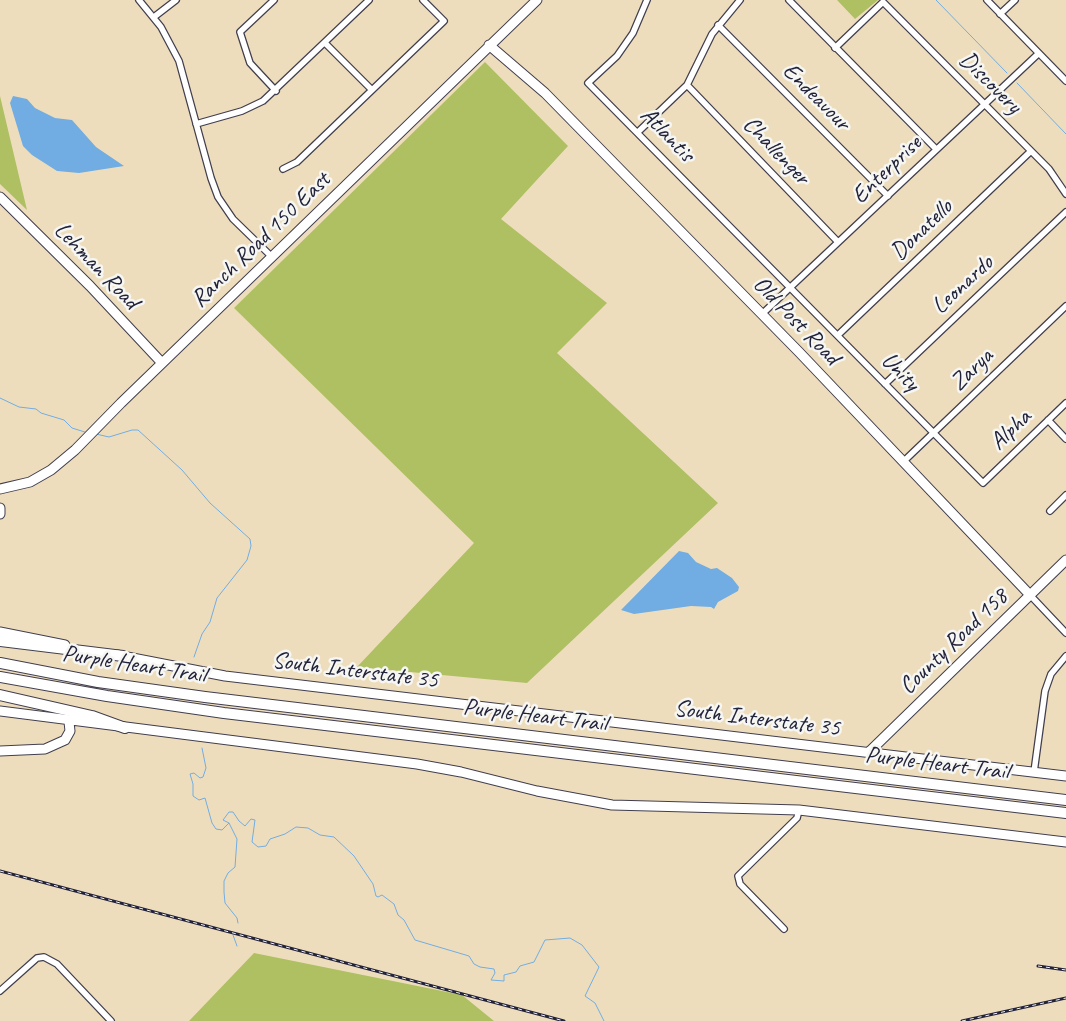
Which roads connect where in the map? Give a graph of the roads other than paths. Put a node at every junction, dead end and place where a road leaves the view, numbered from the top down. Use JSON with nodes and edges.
{"nodes":[{"id":1,"x":139,"y":0,"type":"edge"},
{"id":2,"x":176,"y":0,"type":"edge"},
{"id":3,"x":274,"y":0,"type":"edge"},
{"id":4,"x":370,"y":0,"type":"edge"},
{"id":5,"x":423,"y":0,"type":"edge"},
{"id":6,"x":537,"y":0,"type":"edge"},
{"id":7,"x":647,"y":0,"type":"edge"},
{"id":8,"x":740,"y":0,"type":"edge"},
{"id":9,"x":788,"y":0,"type":"edge"},
{"id":10,"x":987,"y":0,"type":"edge"},
{"id":11,"x":1015,"y":0,"type":"edge"},
{"id":12,"x":1000,"y":14,"type":"junction"},
{"id":13,"x":154,"y":17,"type":"junction"},
{"id":14,"x":718,"y":25,"type":"junction"},
{"id":15,"x":325,"y":43,"type":"junction"},
{"id":16,"x":489,"y":45,"type":"junction"},
{"id":17,"x":835,"y":48,"type":"junction"},
{"id":18,"x":1038,"y":54,"type":"junction"},
{"id":19,"x":1066,"y":81,"type":"edge"},
{"id":20,"x":687,"y":85,"type":"junction"},
{"id":21,"x":372,"y":90,"type":"junction"},
{"id":22,"x":276,"y":91,"type":"junction"},
{"id":23,"x":985,"y":106,"type":"junction"},
{"id":24,"x":196,"y":124,"type":"junction"},
{"id":25,"x":638,"y":132,"type":"junction"},
{"id":26,"x":936,"y":149,"type":"junction"},
{"id":27,"x":1031,"y":151,"type":"junction"},
{"id":28,"x":283,"y":169,"type":"dead end"},
{"id":29,"x":1066,"y":194,"type":"edge"},
{"id":30,"x":888,"y":196,"type":"junction"},
{"id":31,"x":0,"y":198,"type":"edge"},
{"id":32,"x":1066,"y":212,"type":"edge"},
{"id":33,"x":838,"y":242,"type":"junction"},
{"id":34,"x":272,"y":257,"type":"junction"},
{"id":35,"x":790,"y":288,"type":"junction"},
{"id":36,"x":1066,"y":306,"type":"edge"},
{"id":37,"x":762,"y":314,"type":"junction"},
{"id":38,"x":838,"y":335,"type":"junction"},
{"id":39,"x":162,"y":363,"type":"junction"},
{"id":40,"x":885,"y":384,"type":"junction"},
{"id":41,"x":1066,"y":403,"type":"edge"},
{"id":42,"x":1048,"y":420,"type":"junction"},
{"id":43,"x":934,"y":434,"type":"junction"},
{"id":44,"x":1066,"y":439,"type":"edge"},
{"id":45,"x":904,"y":461,"type":"junction"},
{"id":46,"x":983,"y":483,"type":"joint"},
{"id":47,"x":0,"y":489,"type":"edge"},
{"id":48,"x":1066,"y":495,"type":"edge"},
{"id":49,"x":0,"y":508,"type":"edge"},
{"id":50,"x":1050,"y":511,"type":"dead end"},
{"id":51,"x":0,"y":514,"type":"edge"},
{"id":52,"x":1066,"y":560,"type":"edge"},
{"id":53,"x":1030,"y":595,"type":"junction"},
{"id":54,"x":0,"y":632,"type":"edge"},
{"id":55,"x":1066,"y":633,"type":"edge"},
{"id":56,"x":0,"y":641,"type":"edge"},
{"id":57,"x":123,"y":656,"type":"junction"},
{"id":58,"x":1066,"y":656,"type":"edge"},
{"id":59,"x":0,"y":663,"type":"edge"},
{"id":60,"x":0,"y":677,"type":"edge"},
{"id":61,"x":0,"y":695,"type":"edge"},
{"id":62,"x":0,"y":712,"type":"edge"},
{"id":63,"x":70,"y":722,"type":"junction"},
{"id":64,"x":125,"y":728,"type":"junction"},
{"id":65,"x":0,"y":751,"type":"edge"},
{"id":66,"x":869,"y":752,"type":"junction"},
{"id":67,"x":1034,"y":772,"type":"junction"},
{"id":68,"x":1066,"y":776,"type":"edge"},
{"id":69,"x":1066,"y":800,"type":"edge"},
{"id":70,"x":799,"y":810,"type":"junction"},
{"id":71,"x":1066,"y":813,"type":"edge"},
{"id":72,"x":1066,"y":842,"type":"edge"},
{"id":73,"x":784,"y":929,"type":"dead end"},
{"id":74,"x":0,"y":991,"type":"edge"},
{"id":75,"x":111,"y":1021,"type":"edge"}],
"edges":[{"from":1,"to":13,"type":"street"},
{"from":2,"to":13,"type":"street"},
{"from":3,"to":22,"type":"street"},
{"from":4,"to":15,"type":"street"},
{"from":5,"to":21,"type":"street"},
{"from":6,"to":16,"type":"main road","name":"Ranch Road 150 East"},
{"from":7,"to":25,"type":"street","name":"Atlantis"},
{"from":8,"to":14,"type":"street"},
{"from":9,"to":17,"type":"street"},
{"from":10,"to":12,"type":"street"},
{"from":11,"to":12,"type":"street"},
{"from":12,"to":18,"type":"street"},
{"from":13,"to":24,"type":"street"},
{"from":14,"to":20,"type":"street"},
{"from":14,"to":30,"type":"street","name":"Endeavour"},
{"from":15,"to":21,"type":"street"},
{"from":15,"to":22,"type":"street"},
{"from":16,"to":34,"type":"main road","name":"Ranch Road 150 East"},
{"from":16,"to":37,"type":"main road","name":"Old Post Road"},
{"from":17,"to":23,"type":"street","name":"Discovery"},
{"from":17,"to":26,"type":"street"},
{"from":18,"to":19,"type":"street"},
{"from":18,"to":23,"type":"street","name":"Enterprise"},
{"from":20,"to":25,"type":"street"},
{"from":20,"to":33,"type":"street","name":"Challenger"},
{"from":21,"to":28,"type":"street"},
{"from":22,"to":24,"type":"street"},
{"from":23,"to":26,"type":"street","name":"Enterprise"},
{"from":23,"to":27,"type":"street","name":"Discovery"},
{"from":24,"to":34,"type":"street"},
{"from":25,"to":35,"type":"street","name":"Atlantis"},
{"from":26,"to":30,"type":"street","name":"Enterprise"},
{"from":27,"to":29,"type":"street","name":"Discovery"},
{"from":27,"to":38,"type":"street","name":"Donatello"},
{"from":30,"to":33,"type":"street","name":"Enterprise"},
{"from":31,"to":39,"type":"main road","name":"Lehman Road"},
{"from":32,"to":40,"type":"street","name":"Leonardo"},
{"from":33,"to":35,"type":"street","name":"Enterprise"},
{"from":34,"to":39,"type":"main road","name":"Ranch Road 150 East"},
{"from":35,"to":37,"type":"street","name":"Enterprise"},
{"from":35,"to":38,"type":"street","name":"Unity"},
{"from":36,"to":43,"type":"street","name":"Zarya"},
{"from":37,"to":45,"type":"main road","name":"Old Post Road"},
{"from":38,"to":40,"type":"street","name":"Unity"},
{"from":39,"to":47,"type":"main road","name":"Ranch Road 150 East"},
{"from":40,"to":43,"type":"street","name":"Unity"},
{"from":41,"to":42,"type":"street","name":"Alpha"},
{"from":42,"to":44,"type":"street"},
{"from":42,"to":46,"type":"street","name":"Alpha"},
{"from":43,"to":45,"type":"street","name":"Zarya"},
{"from":43,"to":46,"type":"street","name":"Unity"},
{"from":45,"to":53,"type":"main road","name":"Old Post Road"},
{"from":48,"to":50,"type":"street"},
{"from":49,"to":51,"type":"main road"},
{"from":52,"to":53,"type":"main road","name":"County Road 158"},
{"from":53,"to":55,"type":"street","name":"Old Post Road"},
{"from":53,"to":66,"type":"main road","name":"County Road 158"},
{"from":54,"to":57,"type":"main road","name":"South Interstate 35"},
{"from":56,"to":57,"type":"highway"},
{"from":57,"to":66,"type":"main road","name":"South Interstate 35"},
{"from":58,"to":67,"type":"street"},
{"from":59,"to":69,"type":"highway","name":"Purple Heart Trail"},
{"from":60,"to":71,"type":"highway","name":"Purple Heart Trail"},
{"from":61,"to":64,"type":"highway"},
{"from":62,"to":63,"type":"main road"},
{"from":63,"to":64,"type":"main road"},
{"from":63,"to":65,"type":"main road"},
{"from":64,"to":70,"type":"main road"},
{"from":66,"to":67,"type":"main road","name":"South Interstate 35"},
{"from":67,"to":68,"type":"main road","name":"South Interstate 35"},
{"from":70,"to":72,"type":"main road"},
{"from":70,"to":73,"type":"street"},
{"from":74,"to":75,"type":"street"}]}
